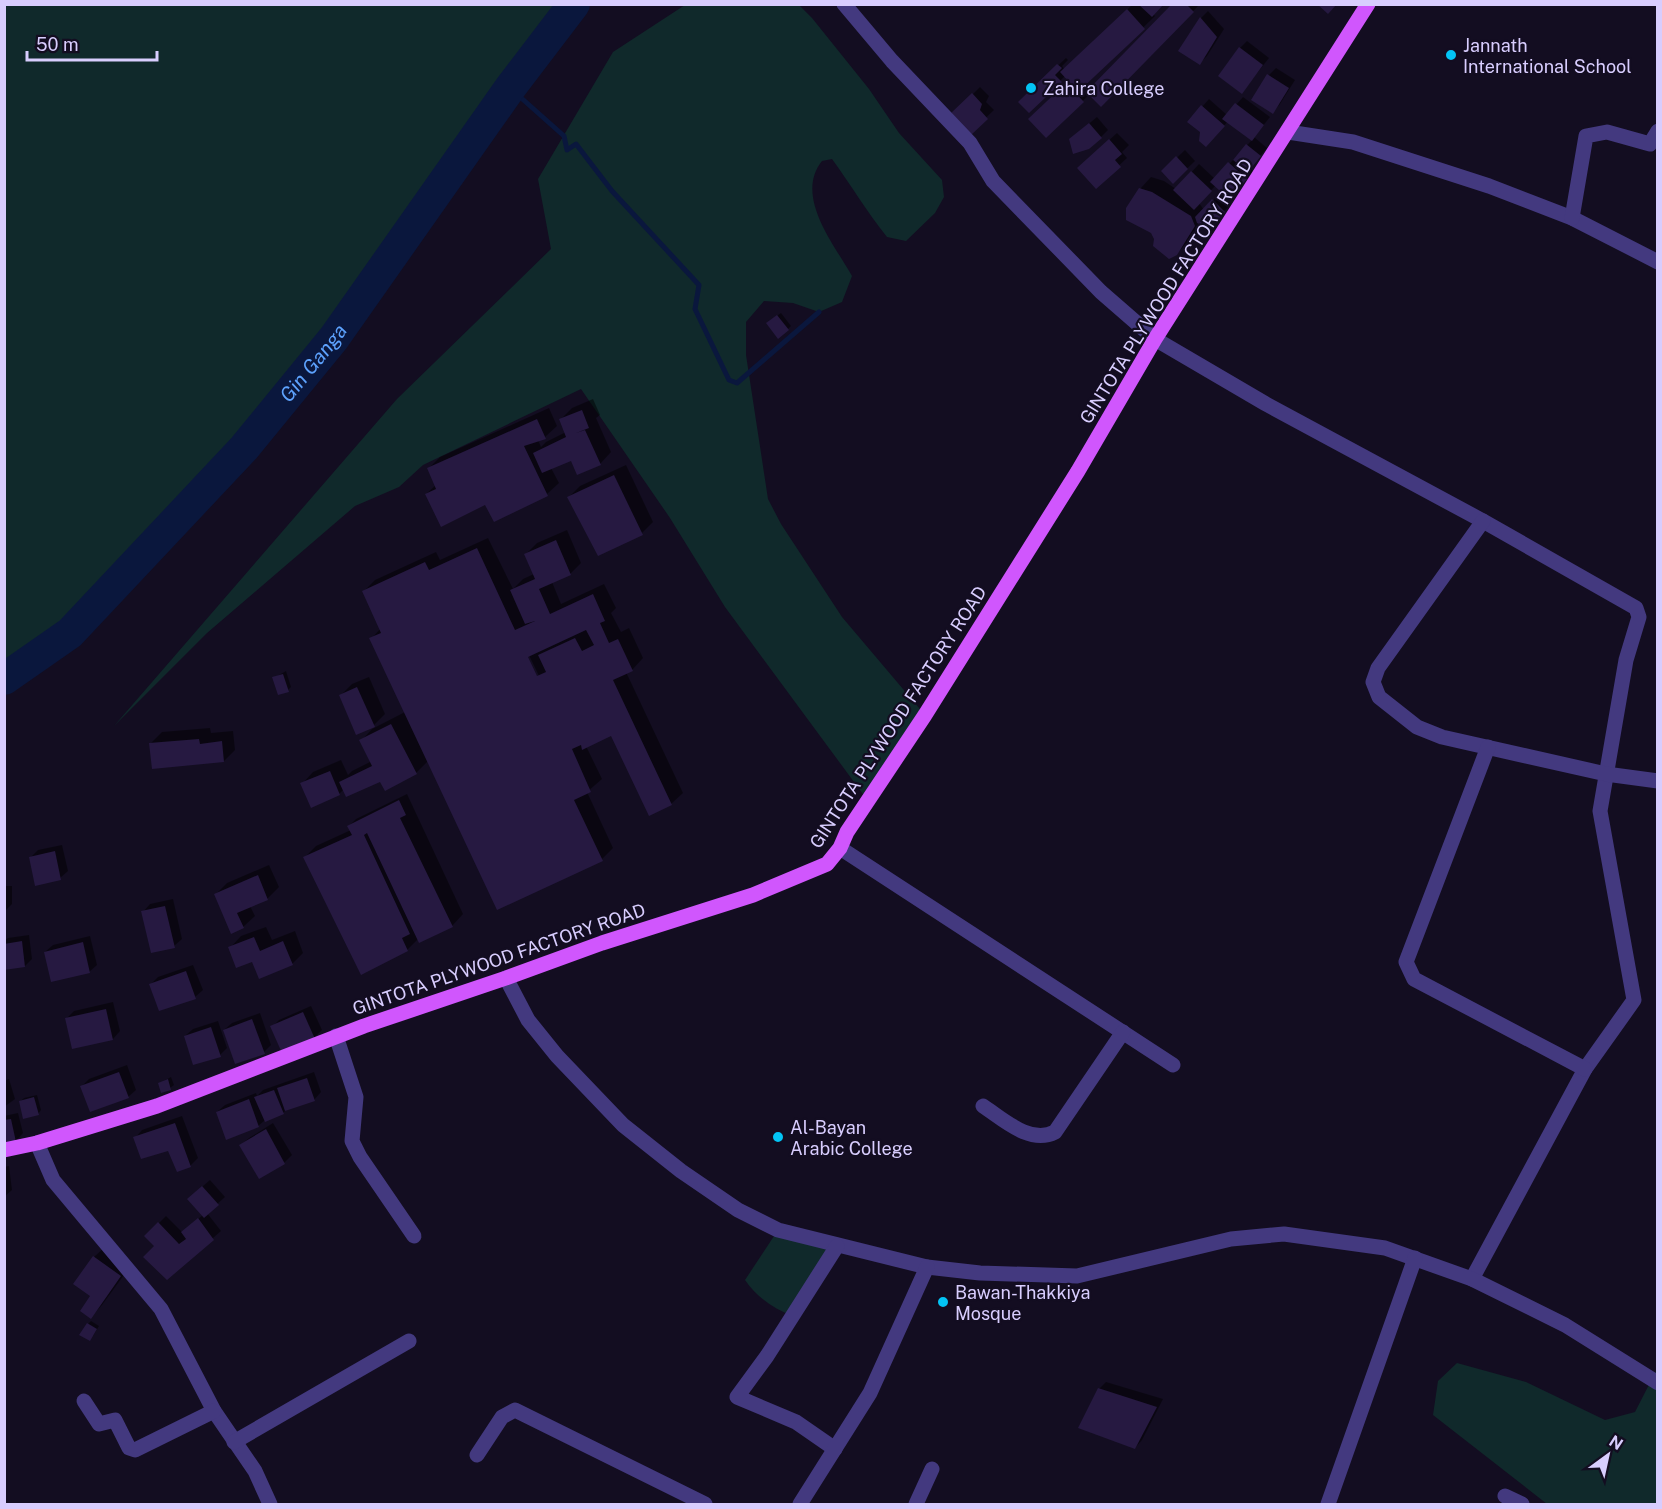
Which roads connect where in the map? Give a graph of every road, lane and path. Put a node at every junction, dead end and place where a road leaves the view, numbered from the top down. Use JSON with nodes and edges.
{"nodes":[{"id":1,"x":844,"y":4,"type":"edge"},
{"id":2,"x":1368,"y":4,"type":"edge"},
{"id":3,"x":1658,"y":131,"type":"edge"},
{"id":4,"x":1288,"y":132,"type":"junction"},
{"id":5,"x":1572,"y":218,"type":"junction"},
{"id":6,"x":1658,"y":262,"type":"edge"},
{"id":7,"x":1155,"y":339,"type":"junction"},
{"id":8,"x":1483,"y":521,"type":"junction"},
{"id":9,"x":1488,"y":747,"type":"junction"},
{"id":10,"x":1606,"y":774,"type":"junction"},
{"id":11,"x":1658,"y":781,"type":"edge"},
{"id":12,"x":840,"y":848,"type":"junction"},
{"id":13,"x":506,"y":978,"type":"junction"},
{"id":14,"x":1123,"y":1032,"type":"junction"},
{"id":15,"x":336,"y":1036,"type":"junction"},
{"id":16,"x":1173,"y":1065,"type":"dead end"},
{"id":17,"x":1585,"y":1069,"type":"junction"},
{"id":18,"x":983,"y":1106,"type":"dead end"},
{"id":19,"x":38,"y":1143,"type":"junction"},
{"id":20,"x":4,"y":1150,"type":"edge"},
{"id":21,"x":414,"y":1236,"type":"dead end"},
{"id":22,"x":837,"y":1246,"type":"junction"},
{"id":23,"x":1415,"y":1258,"type":"junction"},
{"id":24,"x":927,"y":1267,"type":"junction"},
{"id":25,"x":1472,"y":1279,"type":"junction"},
{"id":26,"x":409,"y":1341,"type":"dead end"},
{"id":27,"x":1658,"y":1383,"type":"edge"},
{"id":28,"x":84,"y":1401,"type":"dead end"},
{"id":29,"x":213,"y":1411,"type":"junction"},
{"id":30,"x":234,"y":1442,"type":"junction"},
{"id":31,"x":835,"y":1449,"type":"junction"},
{"id":32,"x":477,"y":1455,"type":"dead end"},
{"id":33,"x":932,"y":1469,"type":"dead end"},
{"id":34,"x":1505,"y":1496,"type":"dead end"},
{"id":35,"x":270,"y":1504,"type":"edge"},
{"id":36,"x":705,"y":1504,"type":"edge"},
{"id":37,"x":800,"y":1504,"type":"edge"},
{"id":38,"x":916,"y":1504,"type":"edge"},
{"id":39,"x":1328,"y":1504,"type":"edge"},
{"id":40,"x":1522,"y":1504,"type":"edge"}],
"edges":[{"from":1,"to":7,"type":"street"},
{"from":2,"to":4,"type":"main road","name":"GINTOTA PLYWOOD FACTORY ROAD"},
{"from":3,"to":5,"type":"street"},
{"from":4,"to":5,"type":"street"},
{"from":4,"to":7,"type":"main road","name":"GINTOTA PLYWOOD FACTORY ROAD"},
{"from":5,"to":6,"type":"street"},
{"from":7,"to":8,"type":"street"},
{"from":7,"to":12,"type":"main road","name":"GINTOTA PLYWOOD FACTORY ROAD"},
{"from":8,"to":9,"type":"street"},
{"from":8,"to":10,"type":"street"},
{"from":9,"to":10,"type":"street"},
{"from":9,"to":17,"type":"street"},
{"from":10,"to":11,"type":"street"},
{"from":10,"to":17,"type":"street"},
{"from":12,"to":13,"type":"main road","name":"GINTOTA PLYWOOD FACTORY ROAD"},
{"from":12,"to":14,"type":"street"},
{"from":13,"to":15,"type":"main road","name":"GINTOTA PLYWOOD FACTORY ROAD"},
{"from":13,"to":22,"type":"street"},
{"from":14,"to":16,"type":"street"},
{"from":14,"to":18,"type":"street"},
{"from":15,"to":19,"type":"main road","name":"GINTOTA PLYWOOD FACTORY ROAD"},
{"from":15,"to":21,"type":"street"},
{"from":17,"to":25,"type":"street"},
{"from":19,"to":20,"type":"main road","name":"GINTOTA PLYWOOD FACTORY ROAD"},
{"from":19,"to":29,"type":"street"},
{"from":22,"to":24,"type":"street"},
{"from":22,"to":31,"type":"street"},
{"from":23,"to":24,"type":"street"},
{"from":23,"to":25,"type":"street"},
{"from":23,"to":39,"type":"street"},
{"from":24,"to":31,"type":"street"},
{"from":25,"to":27,"type":"street"},
{"from":26,"to":30,"type":"street"},
{"from":28,"to":29,"type":"street"},
{"from":29,"to":30,"type":"street"},
{"from":30,"to":35,"type":"street"},
{"from":31,"to":37,"type":"street"},
{"from":32,"to":36,"type":"street"},
{"from":33,"to":38,"type":"street"},
{"from":34,"to":40,"type":"street"}]}
